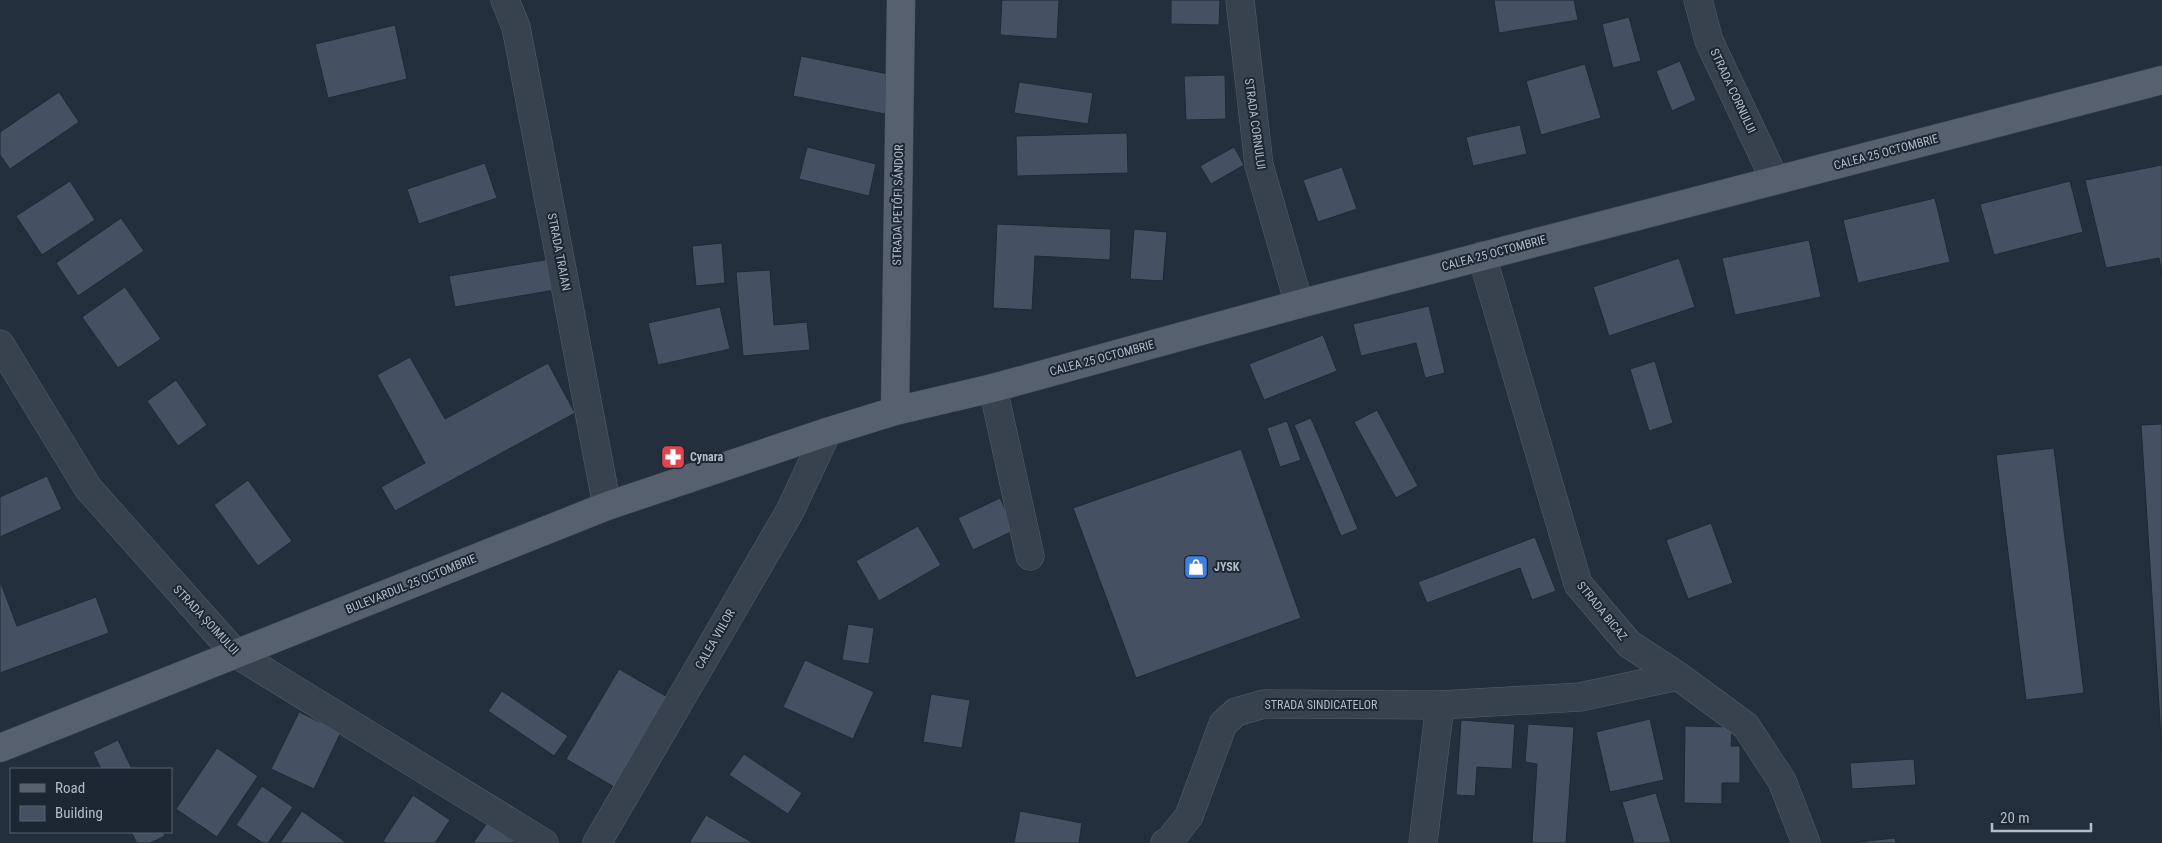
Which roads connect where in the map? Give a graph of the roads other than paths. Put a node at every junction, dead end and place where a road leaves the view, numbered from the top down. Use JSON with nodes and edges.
{"nodes":[{"id":1,"x":504,"y":0,"type":"edge"},
{"id":2,"x":901,"y":0,"type":"edge"},
{"id":3,"x":1240,"y":0,"type":"edge"},
{"id":4,"x":1698,"y":0,"type":"edge"},
{"id":5,"x":2162,"y":80,"type":"edge"},
{"id":6,"x":1775,"y":180,"type":"junction"},
{"id":7,"x":1482,"y":256,"type":"junction"},
{"id":8,"x":1299,"y":304,"type":"junction"},
{"id":9,"x":0,"y":344,"type":"edge"},
{"id":10,"x":993,"y":388,"type":"junction"},
{"id":11,"x":895,"y":411,"type":"junction"},
{"id":12,"x":826,"y":432,"type":"junction"},
{"id":13,"x":607,"y":506,"type":"junction"},
{"id":14,"x":1030,"y":556,"type":"dead end"},
{"id":15,"x":235,"y":653,"type":"junction"},
{"id":16,"x":1678,"y":676,"type":"junction"},
{"id":17,"x":1440,"y":705,"type":"junction"},
{"id":18,"x":0,"y":748,"type":"edge"},
{"id":19,"x":544,"y":843,"type":"edge"},
{"id":20,"x":597,"y":843,"type":"edge"},
{"id":21,"x":1165,"y":843,"type":"edge"},
{"id":22,"x":1423,"y":843,"type":"edge"},
{"id":23,"x":1806,"y":843,"type":"edge"}],
"edges":[{"from":1,"to":13,"type":"street","name":"STRADA TRAIAN"},
{"from":2,"to":11,"type":"main road","name":"STRADA PETŐFI SÁNDOR"},
{"from":3,"to":8,"type":"street","name":"STRADA CORNULUI"},
{"from":4,"to":6,"type":"street","name":"STRADA CORNULUI"},
{"from":5,"to":6,"type":"main road","name":"CALEA 25 OCTOMBRIE"},
{"from":6,"to":7,"type":"main road","name":"CALEA 25 OCTOMBRIE"},
{"from":7,"to":8,"type":"main road","name":"CALEA 25 OCTOMBRIE"},
{"from":7,"to":16,"type":"street","name":"STRADA BICAZ"},
{"from":8,"to":10,"type":"main road","name":"CALEA 25 OCTOMBRIE"},
{"from":9,"to":15,"type":"street","name":"STRADA ȘOIMULUI"},
{"from":10,"to":11,"type":"main road","name":"CALEA 25 OCTOMBRIE"},
{"from":10,"to":14,"type":"street"},
{"from":11,"to":12,"type":"main road","name":"CALEA 25 OCTOMBRIE"},
{"from":12,"to":13,"type":"main road","name":"BULEVARDUL 25 OCTOMBRIE"},
{"from":12,"to":20,"type":"street","name":"CALEA VIILOR"},
{"from":13,"to":15,"type":"main road","name":"BULEVARDUL 25 OCTOMBRIE"},
{"from":15,"to":18,"type":"main road","name":"BULEVARDUL 25 OCTOMBRIE"},
{"from":15,"to":19,"type":"street","name":"STRADA ȘOIMULUI"},
{"from":16,"to":17,"type":"street","name":"STRADA SINDICATELOR"},
{"from":16,"to":23,"type":"street","name":"STRADA BICAZ"},
{"from":17,"to":21,"type":"street","name":"STRADA SINDICATELOR"},
{"from":17,"to":22,"type":"street"}]}
